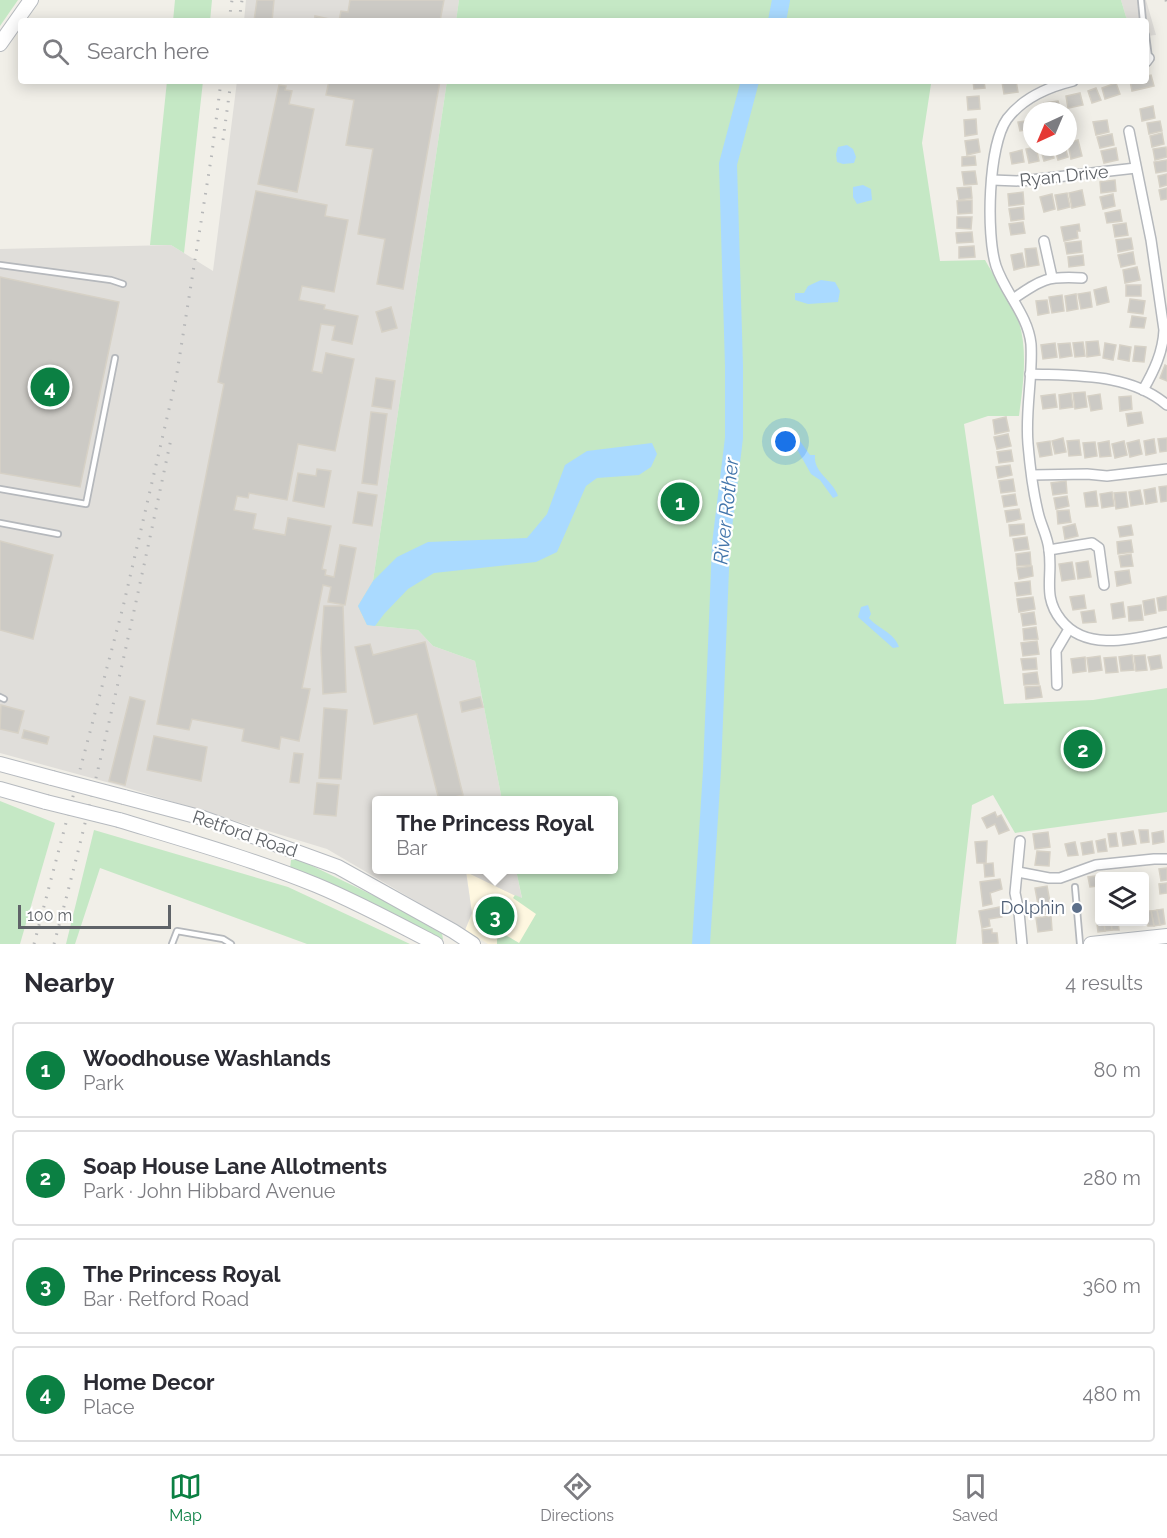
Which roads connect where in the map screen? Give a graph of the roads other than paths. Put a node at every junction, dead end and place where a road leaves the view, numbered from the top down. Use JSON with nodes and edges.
{"nodes":[{"id":1,"x":31,"y":0,"type":"edge"},
{"id":2,"x":1141,"y":0,"type":"edge"},
{"id":3,"x":18,"y":18,"type":"edge"},
{"id":4,"x":18,"y":18,"type":"edge"},
{"id":5,"x":1143,"y":18,"type":"edge"},
{"id":6,"x":0,"y":44,"type":"edge"},
{"id":7,"x":1064,"y":84,"type":"edge"},
{"id":8,"x":1129,"y":131,"type":"dead end"},
{"id":9,"x":1136,"y":168,"type":"junction"},
{"id":10,"x":992,"y":180,"type":"junction"},
{"id":11,"x":1044,"y":241,"type":"dead end"},
{"id":12,"x":0,"y":265,"type":"edge"},
{"id":13,"x":1052,"y":277,"type":"junction"},
{"id":14,"x":1082,"y":278,"type":"dead end"},
{"id":15,"x":123,"y":284,"type":"dead end"},
{"id":16,"x":1013,"y":299,"type":"junction"},
{"id":17,"x":115,"y":358,"type":"dead end"},
{"id":18,"x":1030,"y":374,"type":"junction"},
{"id":19,"x":1143,"y":390,"type":"junction"},
{"id":20,"x":1167,"y":405,"type":"edge"},
{"id":21,"x":1167,"y":469,"type":"edge"},
{"id":22,"x":1032,"y":475,"type":"junction"},
{"id":23,"x":0,"y":489,"type":"edge"},
{"id":24,"x":0,"y":523,"type":"edge"},
{"id":25,"x":58,"y":534,"type":"dead end"},
{"id":26,"x":1050,"y":550,"type":"junction"},
{"id":27,"x":1104,"y":585,"type":"dead end"},
{"id":28,"x":1069,"y":629,"type":"junction"},
{"id":29,"x":1167,"y":632,"type":"edge"},
{"id":30,"x":1057,"y":685,"type":"dead end"},
{"id":31,"x":0,"y":764,"type":"edge"},
{"id":32,"x":0,"y":789,"type":"edge"},
{"id":33,"x":1020,"y":841,"type":"dead end"},
{"id":34,"x":1167,"y":859,"type":"edge"},
{"id":35,"x":1018,"y":872,"type":"junction"},
{"id":36,"x":1075,"y":887,"type":"dead end"},
{"id":37,"x":1167,"y":936,"type":"edge"},
{"id":38,"x":172,"y":944,"type":"edge"},
{"id":39,"x":231,"y":944,"type":"edge"},
{"id":40,"x":436,"y":944,"type":"edge"},
{"id":41,"x":473,"y":944,"type":"edge"},
{"id":42,"x":1022,"y":944,"type":"edge"},
{"id":43,"x":1080,"y":944,"type":"edge"},
{"id":44,"x":1091,"y":944,"type":"edge"}],
"edges":[{"from":1,"to":4,"type":"main road"},
{"from":2,"to":5,"type":"lane"},
{"from":3,"to":6,"type":"main road"},
{"from":7,"to":10,"type":"street"},
{"from":8,"to":9,"type":"street"},
{"from":9,"to":10,"type":"street","name":"Ryan Drive"},
{"from":9,"to":19,"type":"street"},
{"from":10,"to":16,"type":"street"},
{"from":11,"to":13,"type":"street"},
{"from":12,"to":15,"type":"lane"},
{"from":13,"to":14,"type":"street"},
{"from":13,"to":16,"type":"street"},
{"from":16,"to":18,"type":"street"},
{"from":17,"to":23,"type":"lane"},
{"from":18,"to":19,"type":"street"},
{"from":18,"to":22,"type":"street"},
{"from":19,"to":20,"type":"street"},
{"from":21,"to":22,"type":"street"},
{"from":22,"to":26,"type":"street"},
{"from":24,"to":25,"type":"lane"},
{"from":26,"to":27,"type":"street"},
{"from":26,"to":28,"type":"street"},
{"from":28,"to":29,"type":"street"},
{"from":28,"to":30,"type":"street"},
{"from":31,"to":41,"type":"main road","name":"Retford Road","bridge":true},
{"from":32,"to":40,"type":"main road","name":"Retford Road","bridge":true},
{"from":33,"to":35,"type":"street"},
{"from":34,"to":35,"type":"street"},
{"from":35,"to":42,"type":"street"},
{"from":36,"to":43,"type":"lane"},
{"from":37,"to":44,"type":"main road"},
{"from":38,"to":39,"type":"lane"}]}
